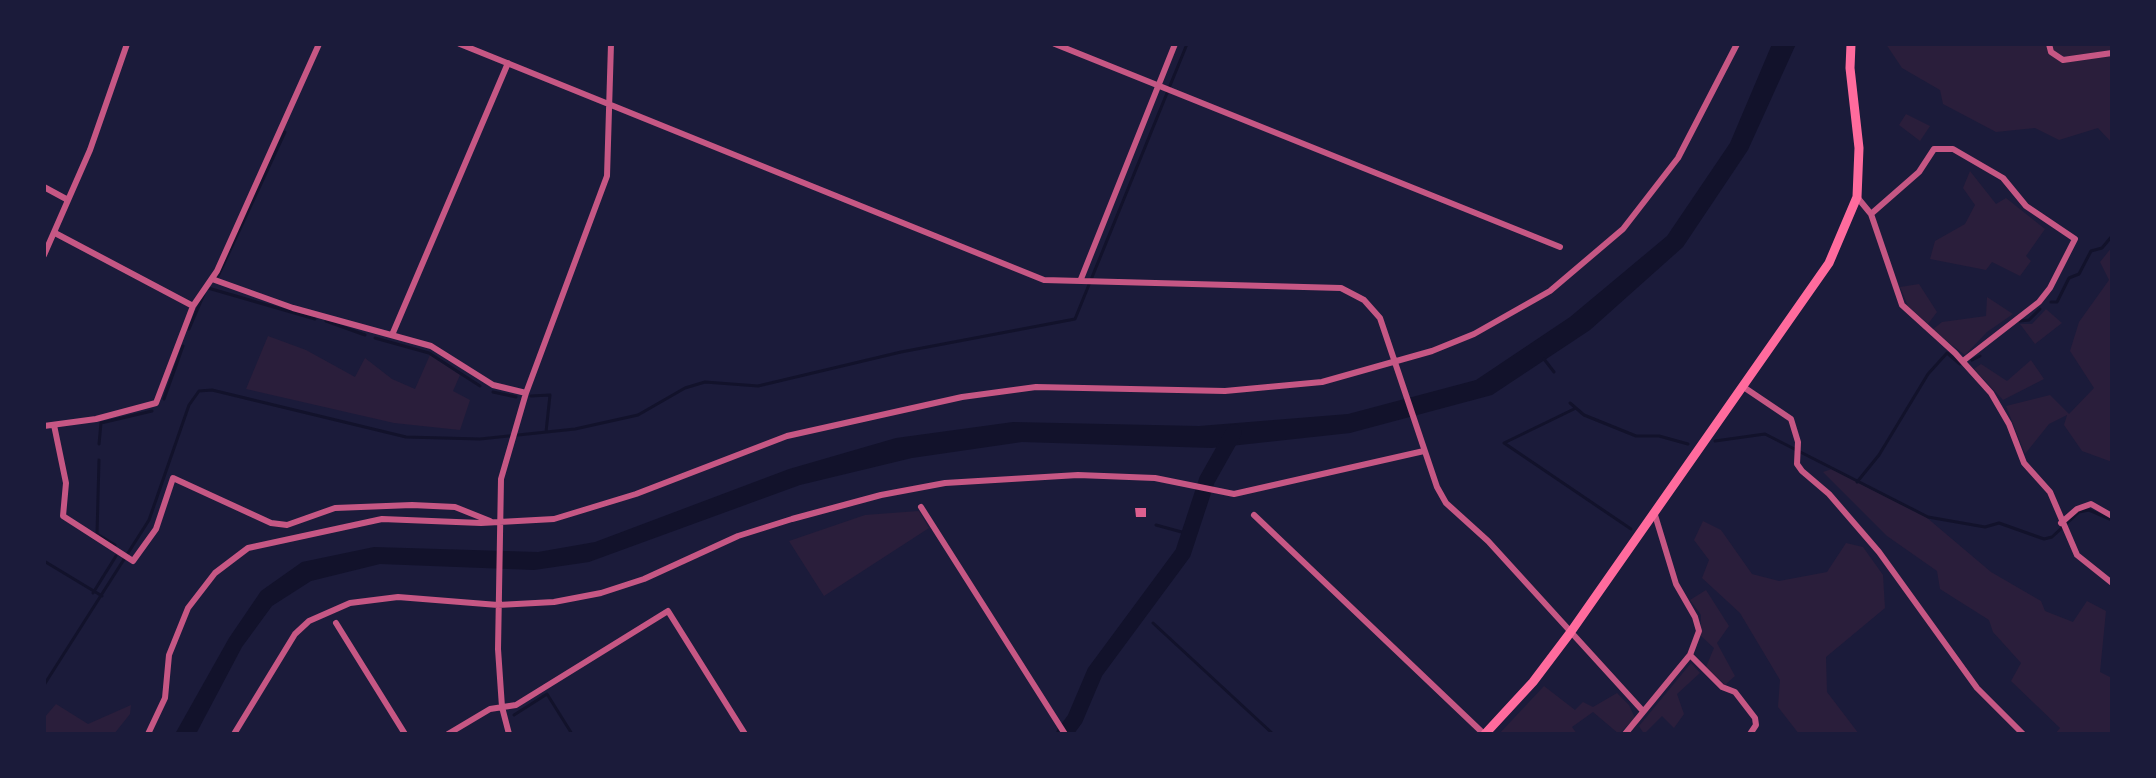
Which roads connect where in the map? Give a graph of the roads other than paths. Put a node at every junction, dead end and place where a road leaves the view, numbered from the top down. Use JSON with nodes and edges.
{"nodes":[{"id":1,"x":127,"y":44,"type":"edge"},
{"id":2,"x":319,"y":44,"type":"edge"},
{"id":3,"x":460,"y":44,"type":"edge"},
{"id":4,"x":611,"y":44,"type":"edge"},
{"id":5,"x":1055,"y":44,"type":"edge"},
{"id":6,"x":1175,"y":44,"type":"edge"},
{"id":7,"x":1737,"y":44,"type":"edge"},
{"id":8,"x":1851,"y":44,"type":"edge"},
{"id":9,"x":2049,"y":44,"type":"edge"},
{"id":10,"x":2112,"y":53,"type":"edge"},
{"id":11,"x":508,"y":63,"type":"junction"},
{"id":12,"x":1159,"y":85,"type":"junction"},
{"id":13,"x":610,"y":103,"type":"junction"},
{"id":14,"x":44,"y":187,"type":"edge"},
{"id":15,"x":1857,"y":197,"type":"junction"},
{"id":16,"x":68,"y":200,"type":"junction"},
{"id":17,"x":1871,"y":214,"type":"junction"},
{"id":18,"x":55,"y":233,"type":"junction"},
{"id":19,"x":1560,"y":247,"type":"dead end"},
{"id":20,"x":44,"y":255,"type":"edge"},
{"id":21,"x":212,"y":279,"type":"junction"},
{"id":22,"x":1081,"y":279,"type":"junction"},
{"id":23,"x":193,"y":306,"type":"junction"},
{"id":24,"x":392,"y":335,"type":"junction"},
{"id":25,"x":1963,"y":361,"type":"junction"},
{"id":26,"x":1396,"y":365,"type":"junction"},
{"id":27,"x":1742,"y":386,"type":"junction"},
{"id":28,"x":526,"y":393,"type":"junction"},
{"id":29,"x":54,"y":425,"type":"junction"},
{"id":30,"x":44,"y":426,"type":"edge"},
{"id":31,"x":1423,"y":449,"type":"junction"},
{"id":32,"x":921,"y":507,"type":"dead end"},
{"id":33,"x":1254,"y":515,"type":"dead end"},
{"id":34,"x":1655,"y":515,"type":"junction"},
{"id":35,"x":2112,"y":516,"type":"edge"},
{"id":36,"x":496,"y":522,"type":"junction"},
{"id":37,"x":2061,"y":523,"type":"junction"},
{"id":38,"x":2112,"y":583,"type":"edge"},
{"id":39,"x":497,"y":601,"type":"junction"},
{"id":40,"x":336,"y":623,"type":"dead end"},
{"id":41,"x":1570,"y":633,"type":"junction"},
{"id":42,"x":1690,"y":655,"type":"junction"},
{"id":43,"x":502,"y":707,"type":"junction"},
{"id":44,"x":1642,"y":710,"type":"junction"},
{"id":45,"x":1064,"y":732,"type":"edge"},
{"id":46,"x":148,"y":734,"type":"edge"},
{"id":47,"x":234,"y":734,"type":"edge"},
{"id":48,"x":405,"y":734,"type":"edge"},
{"id":49,"x":448,"y":734,"type":"edge"},
{"id":50,"x":509,"y":734,"type":"edge"},
{"id":51,"x":745,"y":734,"type":"edge"},
{"id":52,"x":1485,"y":734,"type":"edge"},
{"id":53,"x":1625,"y":734,"type":"edge"},
{"id":54,"x":1750,"y":734,"type":"edge"},
{"id":55,"x":2023,"y":734,"type":"edge"}],
"edges":[{"from":1,"to":16,"type":"street"},
{"from":2,"to":21,"type":"street"},
{"from":3,"to":11,"type":"street"},
{"from":4,"to":13,"type":"street"},
{"from":5,"to":12,"type":"street"},
{"from":6,"to":12,"type":"street"},
{"from":7,"to":26,"type":"street"},
{"from":8,"to":15,"type":"highway"},
{"from":9,"to":10,"type":"street"},
{"from":11,"to":13,"type":"street"},
{"from":11,"to":24,"type":"street"},
{"from":12,"to":19,"type":"street"},
{"from":12,"to":22,"type":"street"},
{"from":13,"to":22,"type":"street"},
{"from":13,"to":28,"type":"street"},
{"from":14,"to":16,"type":"street"},
{"from":15,"to":17,"type":"street"},
{"from":15,"to":27,"type":"highway"},
{"from":16,"to":18,"type":"street"},
{"from":17,"to":25,"type":"street"},
{"from":17,"to":25,"type":"street"},
{"from":18,"to":20,"type":"street"},
{"from":18,"to":23,"type":"street"},
{"from":21,"to":23,"type":"street"},
{"from":21,"to":24,"type":"street"},
{"from":22,"to":26,"type":"street"},
{"from":23,"to":29,"type":"street"},
{"from":24,"to":28,"type":"street"},
{"from":25,"to":37,"type":"street"},
{"from":26,"to":31,"type":"street"},
{"from":26,"to":36,"type":"street"},
{"from":27,"to":34,"type":"highway"},
{"from":27,"to":55,"type":"street"},
{"from":28,"to":36,"type":"street"},
{"from":29,"to":30,"type":"street"},
{"from":29,"to":36,"type":"street"},
{"from":31,"to":39,"type":"street"},
{"from":31,"to":41,"type":"street"},
{"from":32,"to":45,"type":"street"},
{"from":33,"to":52,"type":"street"},
{"from":34,"to":41,"type":"highway"},
{"from":34,"to":42,"type":"street"},
{"from":35,"to":37,"type":"street"},
{"from":36,"to":39,"type":"street"},
{"from":36,"to":46,"type":"street"},
{"from":37,"to":38,"type":"street"},
{"from":39,"to":43,"type":"street"},
{"from":39,"to":47,"type":"street"},
{"from":40,"to":48,"type":"street"},
{"from":41,"to":44,"type":"street"},
{"from":41,"to":52,"type":"highway"},
{"from":42,"to":44,"type":"street"},
{"from":42,"to":54,"type":"street"},
{"from":43,"to":49,"type":"street"},
{"from":43,"to":50,"type":"street"},
{"from":43,"to":51,"type":"street"},
{"from":44,"to":53,"type":"street"}]}
